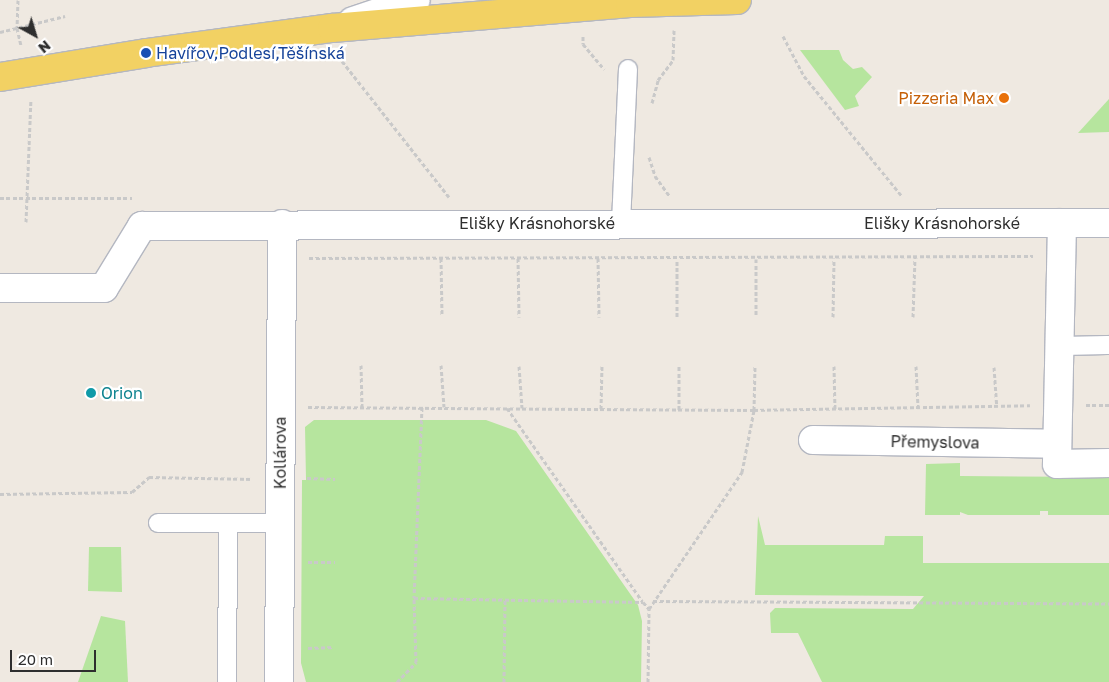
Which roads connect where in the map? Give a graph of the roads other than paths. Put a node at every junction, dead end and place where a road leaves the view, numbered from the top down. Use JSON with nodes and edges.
{"nodes":[{"id":1,"x":416,"y":0,"type":"edge"},
{"id":2,"x":737,"y":0,"type":"edge"},
{"id":3,"x":629,"y":2,"type":"edge"},
{"id":4,"x":332,"y":28,"type":"junction"},
{"id":5,"x":628,"y":69,"type":"dead end"},
{"id":6,"x":0,"y":77,"type":"edge"},
{"id":7,"x":621,"y":223,"type":"junction"},
{"id":8,"x":1062,"y":223,"type":"junction"},
{"id":9,"x":1109,"y":223,"type":"edge"},
{"id":10,"x":282,"y":224,"type":"junction"},
{"id":11,"x":0,"y":288,"type":"edge"},
{"id":12,"x":1109,"y":345,"type":"edge"},
{"id":13,"x":1061,"y":346,"type":"junction"},
{"id":14,"x":813,"y":440,"type":"dead end"},
{"id":15,"x":1057,"y":444,"type":"junction"},
{"id":16,"x":1109,"y":463,"type":"edge"},
{"id":17,"x":158,"y":523,"type":"dead end"},
{"id":18,"x":228,"y":523,"type":"junction"},
{"id":19,"x":280,"y":523,"type":"junction"},
{"id":20,"x":227,"y":682,"type":"edge"},
{"id":21,"x":279,"y":682,"type":"edge"}],
"edges":[{"from":1,"to":4,"type":"street"},
{"from":2,"to":3,"type":"main road"},
{"from":3,"to":4,"type":"main road"},
{"from":4,"to":6,"type":"main road"},
{"from":5,"to":7,"type":"lane"},
{"from":7,"to":8,"type":"street","name":"Elišky Krásnohorské"},
{"from":7,"to":10,"type":"street","name":"Elišky Krásnohorské"},
{"from":8,"to":9,"type":"street","name":"Elišky Krásnohorské"},
{"from":8,"to":13,"type":"street"},
{"from":10,"to":11,"type":"street","name":"Elišky Krásnohorské"},
{"from":10,"to":19,"type":"street","name":"Kollárova"},
{"from":12,"to":13,"type":"lane"},
{"from":13,"to":15,"type":"street"},
{"from":14,"to":15,"type":"street","name":"Přemyslova"},
{"from":15,"to":16,"type":"street"},
{"from":17,"to":18,"type":"lane"},
{"from":18,"to":19,"type":"lane"},
{"from":18,"to":20,"type":"lane"},
{"from":19,"to":21,"type":"street","name":"Kollárova"}]}
